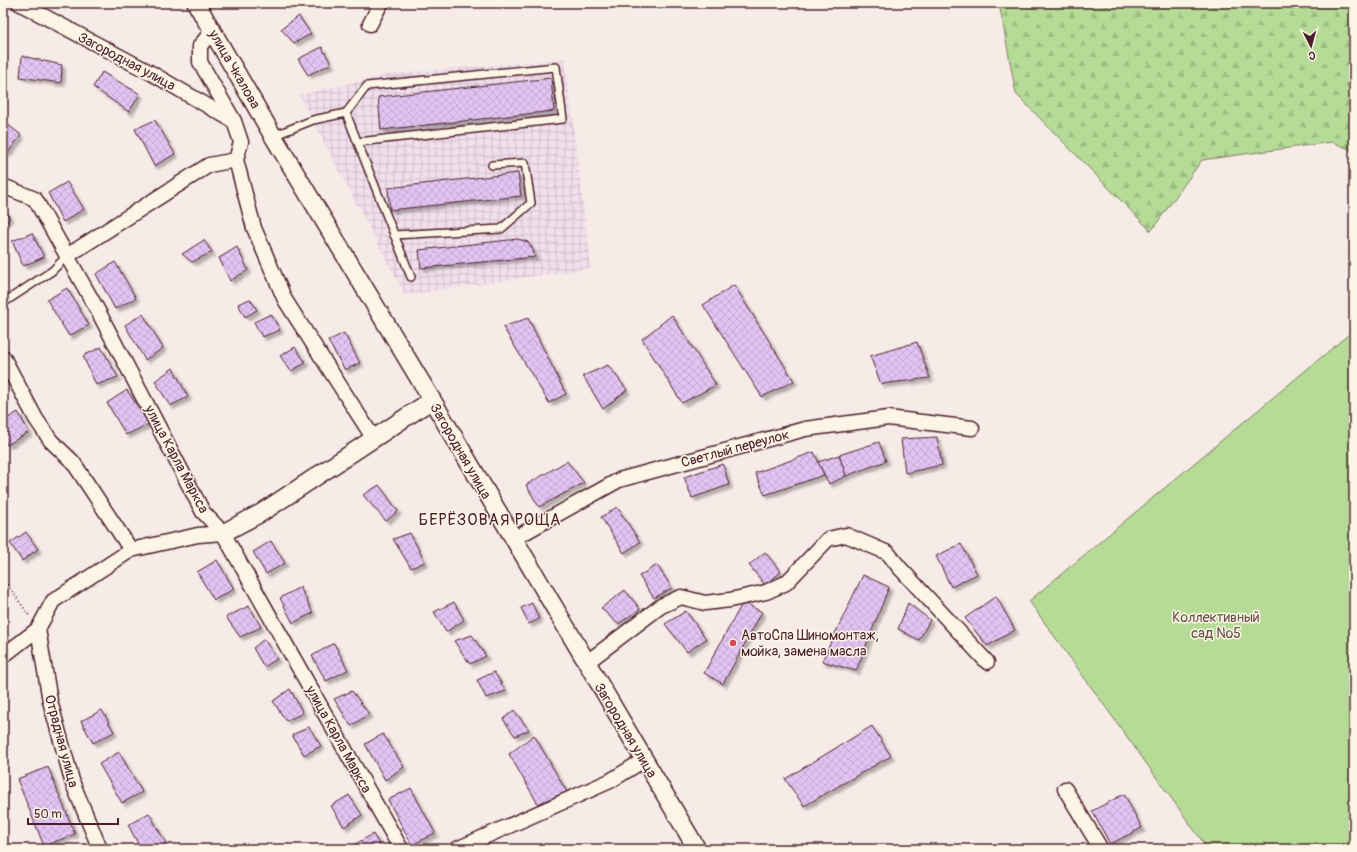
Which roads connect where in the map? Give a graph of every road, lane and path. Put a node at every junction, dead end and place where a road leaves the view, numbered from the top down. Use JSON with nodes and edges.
{"nodes":[{"id":1,"x":19,"y":3,"type":"edge"},
{"id":2,"x":196,"y":3,"type":"edge"},
{"id":3,"x":381,"y":3,"type":"edge"},
{"id":4,"x":370,"y":24,"type":"dead end"},
{"id":5,"x":212,"y":31,"type":"junction"},
{"id":6,"x":346,"y":113,"type":"junction"},
{"id":7,"x":234,"y":121,"type":"junction"},
{"id":8,"x":273,"y":136,"type":"junction"},
{"id":9,"x":358,"y":142,"type":"junction"},
{"id":10,"x":236,"y":160,"type":"junction"},
{"id":11,"x":492,"y":165,"type":"dead end"},
{"id":12,"x":3,"y":186,"type":"edge"},
{"id":13,"x":394,"y":235,"type":"junction"},
{"id":14,"x":67,"y":256,"type":"junction"},
{"id":15,"x":411,"y":277,"type":"dead end"},
{"id":16,"x":3,"y":303,"type":"edge"},
{"id":17,"x":3,"y":357,"type":"edge"},
{"id":18,"x":432,"y":400,"type":"junction"},
{"id":19,"x":972,"y":428,"type":"dead end"},
{"id":20,"x":374,"y":439,"type":"junction"},
{"id":21,"x":223,"y":533,"type":"junction"},
{"id":22,"x":513,"y":539,"type":"junction"},
{"id":23,"x":130,"y":550,"type":"junction"},
{"id":24,"x":3,"y":578,"type":"edge"},
{"id":25,"x":38,"y":629,"type":"junction"},
{"id":26,"x":3,"y":656,"type":"edge"},
{"id":27,"x":987,"y":662,"type":"dead end"},
{"id":28,"x":586,"y":663,"type":"junction"},
{"id":29,"x":644,"y":760,"type":"junction"},
{"id":30,"x":1065,"y":789,"type":"dead end"},
{"id":31,"x":100,"y":849,"type":"edge"},
{"id":32,"x":401,"y":849,"type":"edge"},
{"id":33,"x":457,"y":849,"type":"edge"},
{"id":34,"x":697,"y":849,"type":"edge"},
{"id":35,"x":1100,"y":849,"type":"edge"}],
"edges":[{"from":1,"to":7,"type":"street","name":"Загородная улица"},
{"from":2,"to":5,"type":"street","name":"улица Чкалова"},
{"from":3,"to":4,"type":"street"},
{"from":5,"to":7,"type":"street"},
{"from":5,"to":8,"type":"street","name":"улица Чкалова"},
{"from":6,"to":8,"type":"lane"},
{"from":6,"to":9,"type":"lane"},
{"from":6,"to":9,"type":"lane"},
{"from":7,"to":10,"type":"street"},
{"from":8,"to":18,"type":"street","name":"Загородная улица"},
{"from":9,"to":13,"type":"lane"},
{"from":10,"to":14,"type":"street"},
{"from":10,"to":20,"type":"street"},
{"from":11,"to":13,"type":"lane"},
{"from":12,"to":14,"type":"street","name":"улица Карла Маркса"},
{"from":13,"to":15,"type":"lane"},
{"from":14,"to":16,"type":"lane"},
{"from":14,"to":21,"type":"street","name":"улица Карла Маркса"},
{"from":17,"to":23,"type":"street"},
{"from":18,"to":20,"type":"street"},
{"from":18,"to":22,"type":"street","name":"Загородная улица"},
{"from":19,"to":22,"type":"street","name":"Светлый переулок"},
{"from":20,"to":21,"type":"street"},
{"from":21,"to":23,"type":"street"},
{"from":21,"to":32,"type":"street","name":"улица Карла Маркса"},
{"from":22,"to":28,"type":"street","name":"Загородная улица"},
{"from":23,"to":25,"type":"street"},
{"from":24,"to":25,"type":"path"},
{"from":25,"to":26,"type":"street"},
{"from":25,"to":31,"type":"street","name":"Отрадная улица"},
{"from":27,"to":28,"type":"street"},
{"from":28,"to":29,"type":"street","name":"Загородная улица"},
{"from":29,"to":33,"type":"street"},
{"from":29,"to":34,"type":"street","name":"Загородная улица"},
{"from":30,"to":35,"type":"street"}]}
